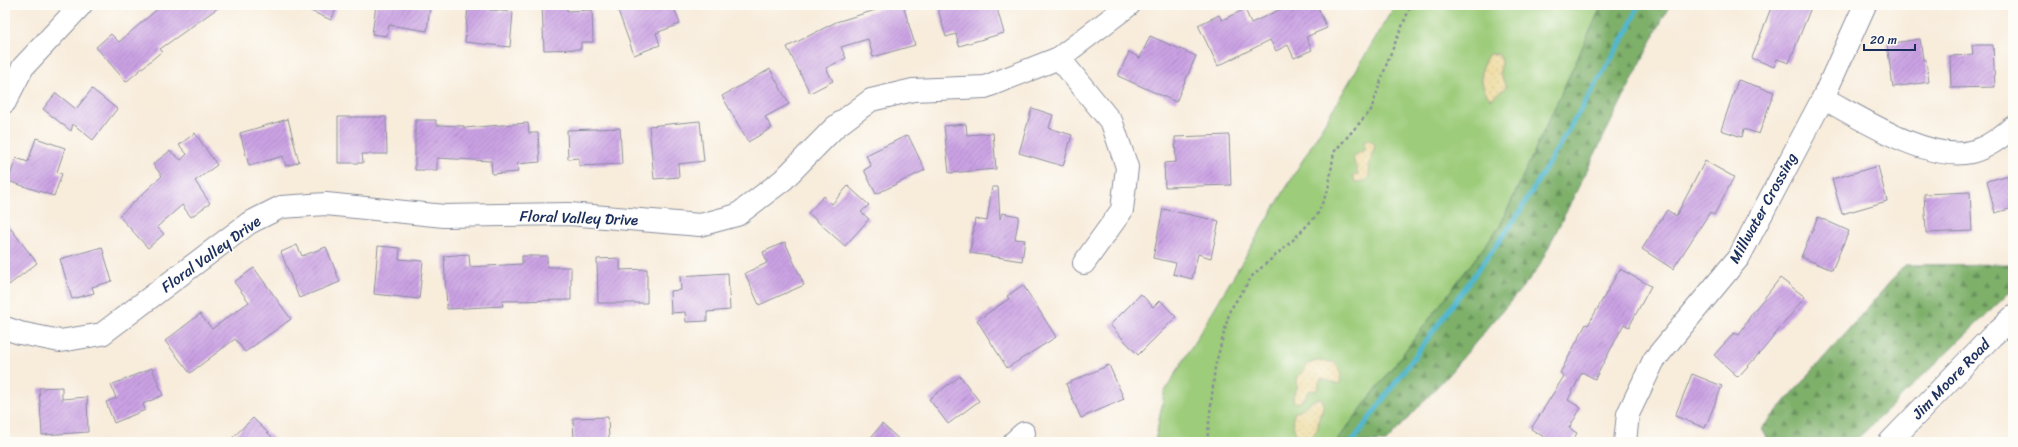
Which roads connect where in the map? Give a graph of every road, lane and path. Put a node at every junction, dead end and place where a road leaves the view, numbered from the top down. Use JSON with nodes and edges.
{"nodes":[{"id":1,"x":81,"y":5,"type":"edge"},
{"id":2,"x":1129,"y":5,"type":"edge"},
{"id":3,"x":1411,"y":5,"type":"edge"},
{"id":4,"x":1865,"y":5,"type":"edge"},
{"id":5,"x":1059,"y":58,"type":"junction"},
{"id":6,"x":1823,"y":98,"type":"junction"},
{"id":7,"x":5,"y":102,"type":"edge"},
{"id":8,"x":2013,"y":127,"type":"edge"},
{"id":9,"x":1084,"y":262,"type":"dead end"},
{"id":10,"x":2013,"y":317,"type":"edge"},
{"id":11,"x":5,"y":328,"type":"edge"},
{"id":12,"x":1207,"y":442,"type":"edge"},
{"id":13,"x":1625,"y":442,"type":"edge"},
{"id":14,"x":1890,"y":442,"type":"edge"}],
"edges":[{"from":1,"to":7,"type":"street"},
{"from":2,"to":5,"type":"street","name":"Floral Valley Drive"},
{"from":3,"to":12,"type":"path"},
{"from":4,"to":6,"type":"street","name":"Millwater Crossing"},
{"from":5,"to":9,"type":"street"},
{"from":5,"to":11,"type":"street","name":"Floral Valley Drive"},
{"from":6,"to":8,"type":"street"},
{"from":6,"to":13,"type":"street","name":"Millwater Crossing"},
{"from":10,"to":14,"type":"street","name":"Jim Moore Road"}]}
